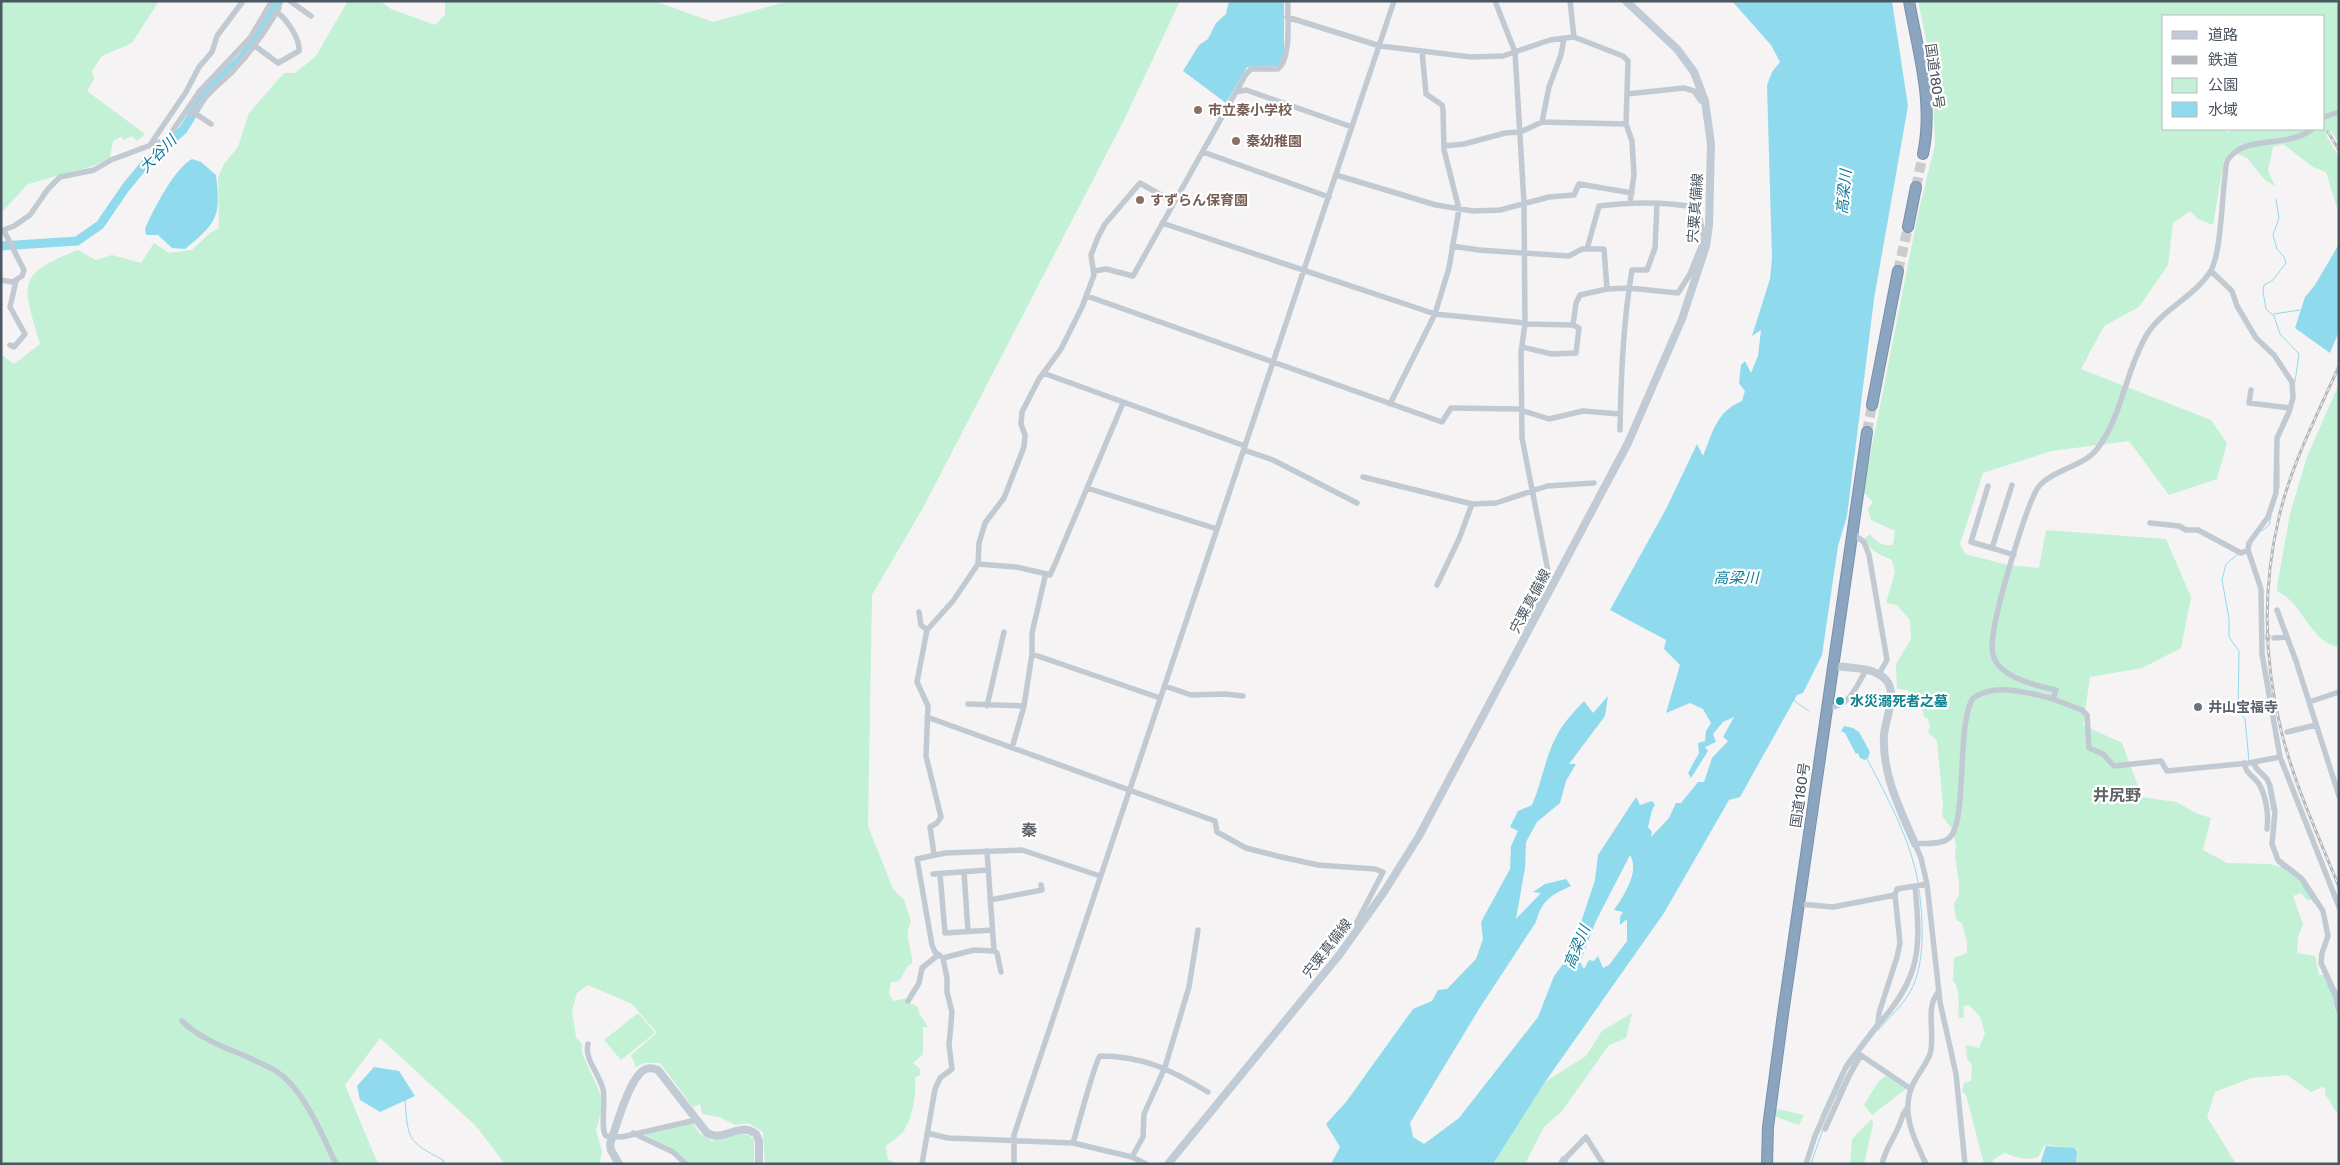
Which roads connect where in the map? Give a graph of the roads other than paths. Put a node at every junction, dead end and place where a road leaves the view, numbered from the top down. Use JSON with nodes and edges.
{"nodes":[{"id":1,"x":243,"y":1,"type":"edge"},
{"id":2,"x":272,"y":1,"type":"edge"},
{"id":3,"x":290,"y":1,"type":"edge"},
{"id":4,"x":1288,"y":1,"type":"edge"},
{"id":5,"x":1394,"y":1,"type":"edge"},
{"id":6,"x":1495,"y":1,"type":"edge"},
{"id":7,"x":1570,"y":1,"type":"edge"},
{"id":8,"x":1626,"y":1,"type":"edge"},
{"id":9,"x":1910,"y":7,"type":"edge"},
{"id":10,"x":311,"y":16,"type":"dead end"},
{"id":11,"x":1287,"y":17,"type":"junction"},
{"id":12,"x":1564,"y":38,"type":"junction"},
{"id":13,"x":1574,"y":38,"type":"junction"},
{"id":14,"x":252,"y":44,"type":"junction"},
{"id":15,"x":1380,"y":46,"type":"junction"},
{"id":16,"x":1422,"y":51,"type":"junction"},
{"id":17,"x":1515,"y":52,"type":"junction"},
{"id":18,"x":228,"y":62,"type":"junction"},
{"id":19,"x":232,"y":71,"type":"junction"},
{"id":20,"x":1236,"y":93,"type":"junction"},
{"id":21,"x":1627,"y":94,"type":"junction"},
{"id":22,"x":1706,"y":101,"type":"junction"},
{"id":23,"x":2339,"y":112,"type":"edge"},
{"id":24,"x":185,"y":114,"type":"junction"},
{"id":25,"x":194,"y":114,"type":"junction"},
{"id":26,"x":2325,"y":117,"type":"edge"},
{"id":27,"x":1542,"y":122,"type":"junction"},
{"id":28,"x":211,"y":124,"type":"dead end"},
{"id":29,"x":1626,"y":124,"type":"junction"},
{"id":30,"x":1352,"y":127,"type":"junction"},
{"id":31,"x":2311,"y":130,"type":"edge"},
{"id":32,"x":1520,"y":132,"type":"junction"},
{"id":33,"x":150,"y":145,"type":"junction"},
{"id":34,"x":1444,"y":146,"type":"junction"},
{"id":35,"x":1203,"y":152,"type":"junction"},
{"id":36,"x":1923,"y":154,"type":"tunnel mouth"},
{"id":37,"x":1336,"y":176,"type":"junction"},
{"id":38,"x":1916,"y":187,"type":"tunnel mouth"},
{"id":39,"x":1632,"y":193,"type":"junction"},
{"id":40,"x":1329,"y":197,"type":"junction"},
{"id":41,"x":1173,"y":202,"type":"junction"},
{"id":42,"x":1630,"y":202,"type":"junction"},
{"id":43,"x":1524,"y":203,"type":"junction"},
{"id":44,"x":1657,"y":204,"type":"junction"},
{"id":45,"x":1459,"y":209,"type":"junction"},
{"id":46,"x":1162,"y":222,"type":"junction"},
{"id":47,"x":1908,"y":227,"type":"tunnel mouth"},
{"id":48,"x":4,"y":233,"type":"edge"},
{"id":49,"x":1705,"y":240,"type":"junction"},
{"id":50,"x":1452,"y":246,"type":"junction"},
{"id":51,"x":1587,"y":249,"type":"junction"},
{"id":52,"x":1524,"y":252,"type":"junction"},
{"id":53,"x":1304,"y":269,"type":"junction"},
{"id":54,"x":1094,"y":271,"type":"junction"},
{"id":55,"x":1898,"y":271,"type":"tunnel mouth"},
{"id":56,"x":2211,"y":271,"type":"junction"},
{"id":57,"x":1,"y":280,"type":"edge"},
{"id":58,"x":16,"y":281,"type":"junction"},
{"id":59,"x":1629,"y":288,"type":"junction"},
{"id":60,"x":1607,"y":290,"type":"junction"},
{"id":61,"x":1087,"y":296,"type":"junction"},
{"id":62,"x":1435,"y":314,"type":"junction"},
{"id":63,"x":1525,"y":324,"type":"junction"},
{"id":64,"x":1573,"y":326,"type":"junction"},
{"id":65,"x":10,"y":345,"type":"dead end"},
{"id":66,"x":1522,"y":346,"type":"junction"},
{"id":67,"x":1274,"y":361,"type":"junction"},
{"id":68,"x":1043,"y":373,"type":"junction"},
{"id":69,"x":2251,"y":390,"type":"dead end"},
{"id":70,"x":1872,"y":402,"type":"tunnel mouth"},
{"id":71,"x":1123,"y":403,"type":"junction"},
{"id":72,"x":1390,"y":404,"type":"junction"},
{"id":73,"x":2290,"y":408,"type":"junction"},
{"id":74,"x":1521,"y":410,"type":"junction"},
{"id":75,"x":1620,"y":414,"type":"junction"},
{"id":76,"x":1620,"y":430,"type":"dead end"},
{"id":77,"x":1868,"y":432,"type":"tunnel mouth"},
{"id":78,"x":1244,"y":448,"type":"junction"},
{"id":79,"x":1363,"y":476,"type":"dead end"},
{"id":80,"x":1594,"y":483,"type":"dead end"},
{"id":81,"x":2012,"y":485,"type":"dead end"},
{"id":82,"x":1988,"y":486,"type":"dead end"},
{"id":83,"x":1087,"y":488,"type":"junction"},
{"id":84,"x":1530,"y":490,"type":"junction"},
{"id":85,"x":1357,"y":503,"type":"dead end"},
{"id":86,"x":1472,"y":504,"type":"junction"},
{"id":87,"x":2150,"y":523,"type":"dead end"},
{"id":88,"x":1218,"y":529,"type":"junction"},
{"id":89,"x":1851,"y":533,"type":"junction"},
{"id":90,"x":2248,"y":548,"type":"junction"},
{"id":91,"x":1995,"y":549,"type":"junction"},
{"id":92,"x":2014,"y":555,"type":"junction"},
{"id":93,"x":978,"y":564,"type":"junction"},
{"id":94,"x":1047,"y":574,"type":"junction"},
{"id":95,"x":1437,"y":585,"type":"dead end"},
{"id":96,"x":2277,"y":610,"type":"dead end"},
{"id":97,"x":919,"y":612,"type":"dead end"},
{"id":98,"x":927,"y":630,"type":"junction"},
{"id":99,"x":1004,"y":632,"type":"dead end"},
{"id":100,"x":2287,"y":637,"type":"junction"},
{"id":101,"x":2274,"y":638,"type":"tunnel mouth"},
{"id":102,"x":1525,"y":639,"type":"junction"},
{"id":103,"x":1032,"y":654,"type":"junction"},
{"id":104,"x":1835,"y":666,"type":"junction"},
{"id":105,"x":1866,"y":670,"type":"junction"},
{"id":106,"x":1879,"y":674,"type":"junction"},
{"id":107,"x":1164,"y":686,"type":"junction"},
{"id":108,"x":2339,"y":692,"type":"edge"},
{"id":109,"x":1243,"y":696,"type":"dead end"},
{"id":110,"x":1160,"y":698,"type":"junction"},
{"id":111,"x":2054,"y":699,"type":"junction"},
{"id":112,"x":2309,"y":702,"type":"junction"},
{"id":113,"x":968,"y":704,"type":"dead end"},
{"id":114,"x":987,"y":706,"type":"junction"},
{"id":115,"x":1024,"y":706,"type":"junction"},
{"id":116,"x":1829,"y":707,"type":"junction"},
{"id":117,"x":927,"y":718,"type":"junction"},
{"id":118,"x":2316,"y":725,"type":"junction"},
{"id":119,"x":2287,"y":732,"type":"dead end"},
{"id":120,"x":1012,"y":748,"type":"junction"},
{"id":121,"x":2280,"y":757,"type":"junction"},
{"id":122,"x":2249,"y":763,"type":"junction"},
{"id":123,"x":2337,"y":784,"type":"edge"},
{"id":124,"x":1129,"y":790,"type":"junction"},
{"id":125,"x":2339,"y":796,"type":"edge"},
{"id":126,"x":2268,"y":829,"type":"dead end"},
{"id":127,"x":1916,"y":844,"type":"junction"},
{"id":128,"x":987,"y":851,"type":"junction"},
{"id":129,"x":934,"y":854,"type":"junction"},
{"id":130,"x":988,"y":870,"type":"junction"},
{"id":131,"x":964,"y":872,"type":"junction"},
{"id":132,"x":1100,"y":876,"type":"junction"},
{"id":133,"x":1927,"y":884,"type":"junction"},
{"id":134,"x":1041,"y":885,"type":"dead end"},
{"id":135,"x":1915,"y":886,"type":"junction"},
{"id":136,"x":2339,"y":888,"type":"edge"},
{"id":137,"x":2332,"y":891,"type":"junction"},
{"id":138,"x":1895,"y":895,"type":"junction"},
{"id":139,"x":990,"y":900,"type":"junction"},
{"id":140,"x":1800,"y":904,"type":"junction"},
{"id":141,"x":2339,"y":907,"type":"edge"},
{"id":142,"x":992,"y":930,"type":"junction"},
{"id":143,"x":1198,"y":930,"type":"dead end"},
{"id":144,"x":1357,"y":930,"type":"junction"},
{"id":145,"x":968,"y":931,"type":"junction"},
{"id":146,"x":994,"y":951,"type":"junction"},
{"id":147,"x":940,"y":957,"type":"junction"},
{"id":148,"x":1001,"y":972,"type":"dead end"},
{"id":149,"x":1939,"y":991,"type":"junction"},
{"id":150,"x":908,"y":1001,"type":"dead end"},
{"id":151,"x":2339,"y":1012,"type":"edge"},
{"id":152,"x":182,"y":1022,"type":"dead end"},
{"id":153,"x":1877,"y":1024,"type":"junction"},
{"id":154,"x":588,"y":1044,"type":"dead end"},
{"id":155,"x":1858,"y":1053,"type":"junction"},
{"id":156,"x":1165,"y":1067,"type":"junction"},
{"id":157,"x":1911,"y":1089,"type":"junction"},
{"id":158,"x":1208,"y":1092,"type":"dead end"},
{"id":159,"x":1908,"y":1107,"type":"junction"},
{"id":160,"x":696,"y":1120,"type":"junction"},
{"id":161,"x":1825,"y":1130,"type":"dead end"},
{"id":162,"x":633,"y":1133,"type":"junction"},
{"id":163,"x":927,"y":1133,"type":"junction"},
{"id":164,"x":612,"y":1138,"type":"junction"},
{"id":165,"x":1013,"y":1141,"type":"junction"},
{"id":166,"x":1073,"y":1143,"type":"junction"},
{"id":167,"x":1132,"y":1156,"type":"junction"},
{"id":168,"x":1563,"y":1162,"type":"edge"},
{"id":169,"x":336,"y":1164,"type":"edge"},
{"id":170,"x":619,"y":1164,"type":"edge"},
{"id":171,"x":686,"y":1164,"type":"edge"},
{"id":172,"x":759,"y":1164,"type":"edge"},
{"id":173,"x":922,"y":1164,"type":"edge"},
{"id":174,"x":1014,"y":1164,"type":"edge"},
{"id":175,"x":1146,"y":1164,"type":"edge"},
{"id":176,"x":1168,"y":1164,"type":"edge"},
{"id":177,"x":1603,"y":1164,"type":"edge"},
{"id":178,"x":1768,"y":1164,"type":"edge"},
{"id":179,"x":1806,"y":1164,"type":"edge"},
{"id":180,"x":1882,"y":1164,"type":"edge"},
{"id":181,"x":1926,"y":1164,"type":"edge"},
{"id":182,"x":1965,"y":1164,"type":"edge"}],
"edges":[{"from":1,"to":33,"type":"street"},
{"from":2,"to":14,"type":"street"},
{"from":3,"to":10,"type":"street"},
{"from":4,"to":11,"type":"street"},
{"from":5,"to":15,"type":"street"},
{"from":6,"to":17,"type":"street"},
{"from":7,"to":13,"type":"street"},
{"from":8,"to":22,"type":"main road","name":"宍粟真備線"},
{"from":9,"to":36,"type":"highway","name":"国道180号"},
{"from":11,"to":15,"type":"street"},
{"from":11,"to":20,"type":"street"},
{"from":12,"to":13,"type":"street"},
{"from":12,"to":17,"type":"street"},
{"from":12,"to":27,"type":"street"},
{"from":13,"to":21,"type":"street"},
{"from":14,"to":14,"type":"street"},
{"from":14,"to":18,"type":"street"},
{"from":14,"to":19,"type":"street"},
{"from":15,"to":16,"type":"street"},
{"from":15,"to":30,"type":"street"},
{"from":16,"to":17,"type":"street"},
{"from":16,"to":34,"type":"street"},
{"from":17,"to":32,"type":"street"},
{"from":18,"to":19,"type":"street"},
{"from":18,"to":24,"type":"street"},
{"from":19,"to":25,"type":"street"},
{"from":20,"to":30,"type":"street"},
{"from":20,"to":35,"type":"street"},
{"from":21,"to":22,"type":"street"},
{"from":21,"to":29,"type":"street"},
{"from":22,"to":49,"type":"main road","name":"宍粟真備線"},
{"from":23,"to":26,"type":"street"},
{"from":24,"to":25,"type":"street"},
{"from":24,"to":33,"type":"street"},
{"from":25,"to":28,"type":"street"},
{"from":27,"to":29,"type":"street"},
{"from":27,"to":32,"type":"street"},
{"from":29,"to":39,"type":"street"},
{"from":30,"to":37,"type":"street"},
{"from":31,"to":56,"type":"street"},
{"from":32,"to":34,"type":"street"},
{"from":32,"to":43,"type":"street"},
{"from":33,"to":48,"type":"street"},
{"from":34,"to":45,"type":"street"},
{"from":35,"to":40,"type":"street"},
{"from":35,"to":41,"type":"street"},
{"from":37,"to":40,"type":"street"},
{"from":37,"to":45,"type":"street"},
{"from":38,"to":47,"type":"highway"},
{"from":39,"to":42,"type":"street"},
{"from":39,"to":43,"type":"street"},
{"from":40,"to":53,"type":"street"},
{"from":41,"to":46,"type":"street"},
{"from":41,"to":54,"type":"street"},
{"from":42,"to":44,"type":"street"},
{"from":42,"to":51,"type":"street"},
{"from":43,"to":45,"type":"street"},
{"from":43,"to":52,"type":"street"},
{"from":44,"to":49,"type":"street"},
{"from":44,"to":59,"type":"street"},
{"from":45,"to":50,"type":"street"},
{"from":46,"to":53,"type":"street"},
{"from":46,"to":54,"type":"street"},
{"from":48,"to":58,"type":"street"},
{"from":49,"to":59,"type":"street"},
{"from":49,"to":102,"type":"main road","name":"宍粟真備線"},
{"from":50,"to":52,"type":"street"},
{"from":50,"to":62,"type":"street"},
{"from":51,"to":52,"type":"street"},
{"from":51,"to":60,"type":"street"},
{"from":52,"to":63,"type":"street"},
{"from":53,"to":62,"type":"street"},
{"from":53,"to":67,"type":"street"},
{"from":54,"to":61,"type":"street"},
{"from":55,"to":70,"type":"highway"},
{"from":56,"to":73,"type":"street"},
{"from":56,"to":92,"type":"street"},
{"from":57,"to":58,"type":"street"},
{"from":58,"to":65,"type":"street"},
{"from":59,"to":60,"type":"street"},
{"from":59,"to":75,"type":"street"},
{"from":60,"to":64,"type":"street"},
{"from":61,"to":67,"type":"street"},
{"from":61,"to":68,"type":"street"},
{"from":62,"to":63,"type":"street"},
{"from":62,"to":72,"type":"street"},
{"from":63,"to":64,"type":"street"},
{"from":63,"to":66,"type":"street"},
{"from":64,"to":66,"type":"street"},
{"from":66,"to":74,"type":"street"},
{"from":67,"to":72,"type":"street"},
{"from":67,"to":78,"type":"street"},
{"from":68,"to":71,"type":"street"},
{"from":68,"to":93,"type":"street"},
{"from":69,"to":73,"type":"street"},
{"from":71,"to":78,"type":"street"},
{"from":71,"to":83,"type":"street"},
{"from":72,"to":74,"type":"street"},
{"from":73,"to":90,"type":"street"},
{"from":74,"to":75,"type":"street"},
{"from":74,"to":84,"type":"street"},
{"from":75,"to":76,"type":"street"},
{"from":77,"to":89,"type":"highway","name":"国道180号"},
{"from":78,"to":85,"type":"street"},
{"from":78,"to":88,"type":"street"},
{"from":79,"to":86,"type":"street"},
{"from":80,"to":84,"type":"street"},
{"from":81,"to":91,"type":"street"},
{"from":82,"to":91,"type":"street"},
{"from":83,"to":88,"type":"street"},
{"from":83,"to":94,"type":"street"},
{"from":84,"to":86,"type":"street"},
{"from":84,"to":102,"type":"street"},
{"from":86,"to":95,"type":"street"},
{"from":87,"to":90,"type":"street"},
{"from":88,"to":107,"type":"street"},
{"from":89,"to":104,"type":"highway","name":"国道180号"},
{"from":89,"to":106,"type":"street"},
{"from":90,"to":121,"type":"street"},
{"from":91,"to":92,"type":"street"},
{"from":92,"to":111,"type":"street"},
{"from":93,"to":94,"type":"street"},
{"from":93,"to":98,"type":"street"},
{"from":94,"to":103,"type":"street"},
{"from":96,"to":100,"type":"street"},
{"from":97,"to":98,"type":"street"},
{"from":98,"to":117,"type":"street"},
{"from":99,"to":114,"type":"street"},
{"from":100,"to":101,"type":"street"},
{"from":100,"to":112,"type":"street"},
{"from":102,"to":144,"type":"main road","name":"宍粟真備線"},
{"from":103,"to":110,"type":"street"},
{"from":103,"to":115,"type":"street"},
{"from":104,"to":105,"type":"main road"},
{"from":104,"to":116,"type":"highway","name":"国道180号"},
{"from":105,"to":106,"type":"main road"},
{"from":105,"to":116,"type":"street"},
{"from":106,"to":127,"type":"main road"},
{"from":107,"to":109,"type":"street"},
{"from":107,"to":110,"type":"street"},
{"from":108,"to":112,"type":"street"},
{"from":110,"to":124,"type":"street"},
{"from":111,"to":122,"type":"street"},
{"from":111,"to":127,"type":"street"},
{"from":112,"to":118,"type":"street"},
{"from":113,"to":114,"type":"street"},
{"from":114,"to":115,"type":"street"},
{"from":115,"to":120,"type":"street"},
{"from":116,"to":140,"type":"highway","name":"国道180号"},
{"from":117,"to":120,"type":"street"},
{"from":117,"to":129,"type":"street"},
{"from":118,"to":119,"type":"street"},
{"from":118,"to":123,"type":"street"},
{"from":120,"to":124,"type":"street"},
{"from":121,"to":122,"type":"street"},
{"from":121,"to":137,"type":"street"},
{"from":122,"to":126,"type":"street"},
{"from":122,"to":151,"type":"street"},
{"from":123,"to":125,"type":"street"},
{"from":124,"to":132,"type":"street"},
{"from":124,"to":144,"type":"street"},
{"from":127,"to":133,"type":"street"},
{"from":128,"to":129,"type":"street"},
{"from":128,"to":130,"type":"street"},
{"from":128,"to":132,"type":"street"},
{"from":129,"to":147,"type":"street"},
{"from":130,"to":131,"type":"street"},
{"from":130,"to":139,"type":"street"},
{"from":131,"to":145,"type":"street"},
{"from":131,"to":145,"type":"street"},
{"from":132,"to":165,"type":"street"},
{"from":133,"to":135,"type":"street"},
{"from":133,"to":149,"type":"street"},
{"from":134,"to":139,"type":"street"},
{"from":135,"to":138,"type":"street"},
{"from":135,"to":153,"type":"street"},
{"from":136,"to":137,"type":"street"},
{"from":137,"to":141,"type":"street"},
{"from":138,"to":140,"type":"street"},
{"from":138,"to":153,"type":"street"},
{"from":139,"to":142,"type":"street"},
{"from":140,"to":178,"type":"highway","name":"国道180号"},
{"from":142,"to":145,"type":"street"},
{"from":142,"to":146,"type":"street"},
{"from":143,"to":156,"type":"street"},
{"from":144,"to":176,"type":"main road","name":"宍粟真備線"},
{"from":146,"to":147,"type":"street"},
{"from":146,"to":148,"type":"street"},
{"from":147,"to":150,"type":"street"},
{"from":147,"to":163,"type":"street"},
{"from":149,"to":157,"type":"street"},
{"from":149,"to":182,"type":"street"},
{"from":152,"to":169,"type":"street"},
{"from":153,"to":155,"type":"street"},
{"from":154,"to":164,"type":"street"},
{"from":155,"to":157,"type":"street"},
{"from":155,"to":161,"type":"street"},
{"from":155,"to":179,"type":"street"},
{"from":156,"to":158,"type":"street"},
{"from":156,"to":166,"type":"street"},
{"from":156,"to":167,"type":"street"},
{"from":157,"to":159,"type":"street"},
{"from":159,"to":180,"type":"street"},
{"from":159,"to":181,"type":"street"},
{"from":160,"to":162,"type":"street"},
{"from":160,"to":164,"type":"main road"},
{"from":160,"to":172,"type":"main road"},
{"from":162,"to":164,"type":"street"},
{"from":162,"to":171,"type":"street"},
{"from":163,"to":165,"type":"street"},
{"from":163,"to":173,"type":"street"},
{"from":164,"to":170,"type":"main road"},
{"from":165,"to":166,"type":"street"},
{"from":165,"to":174,"type":"street"},
{"from":166,"to":167,"type":"street"},
{"from":167,"to":175,"type":"street"},
{"from":168,"to":177,"type":"street"}]}
